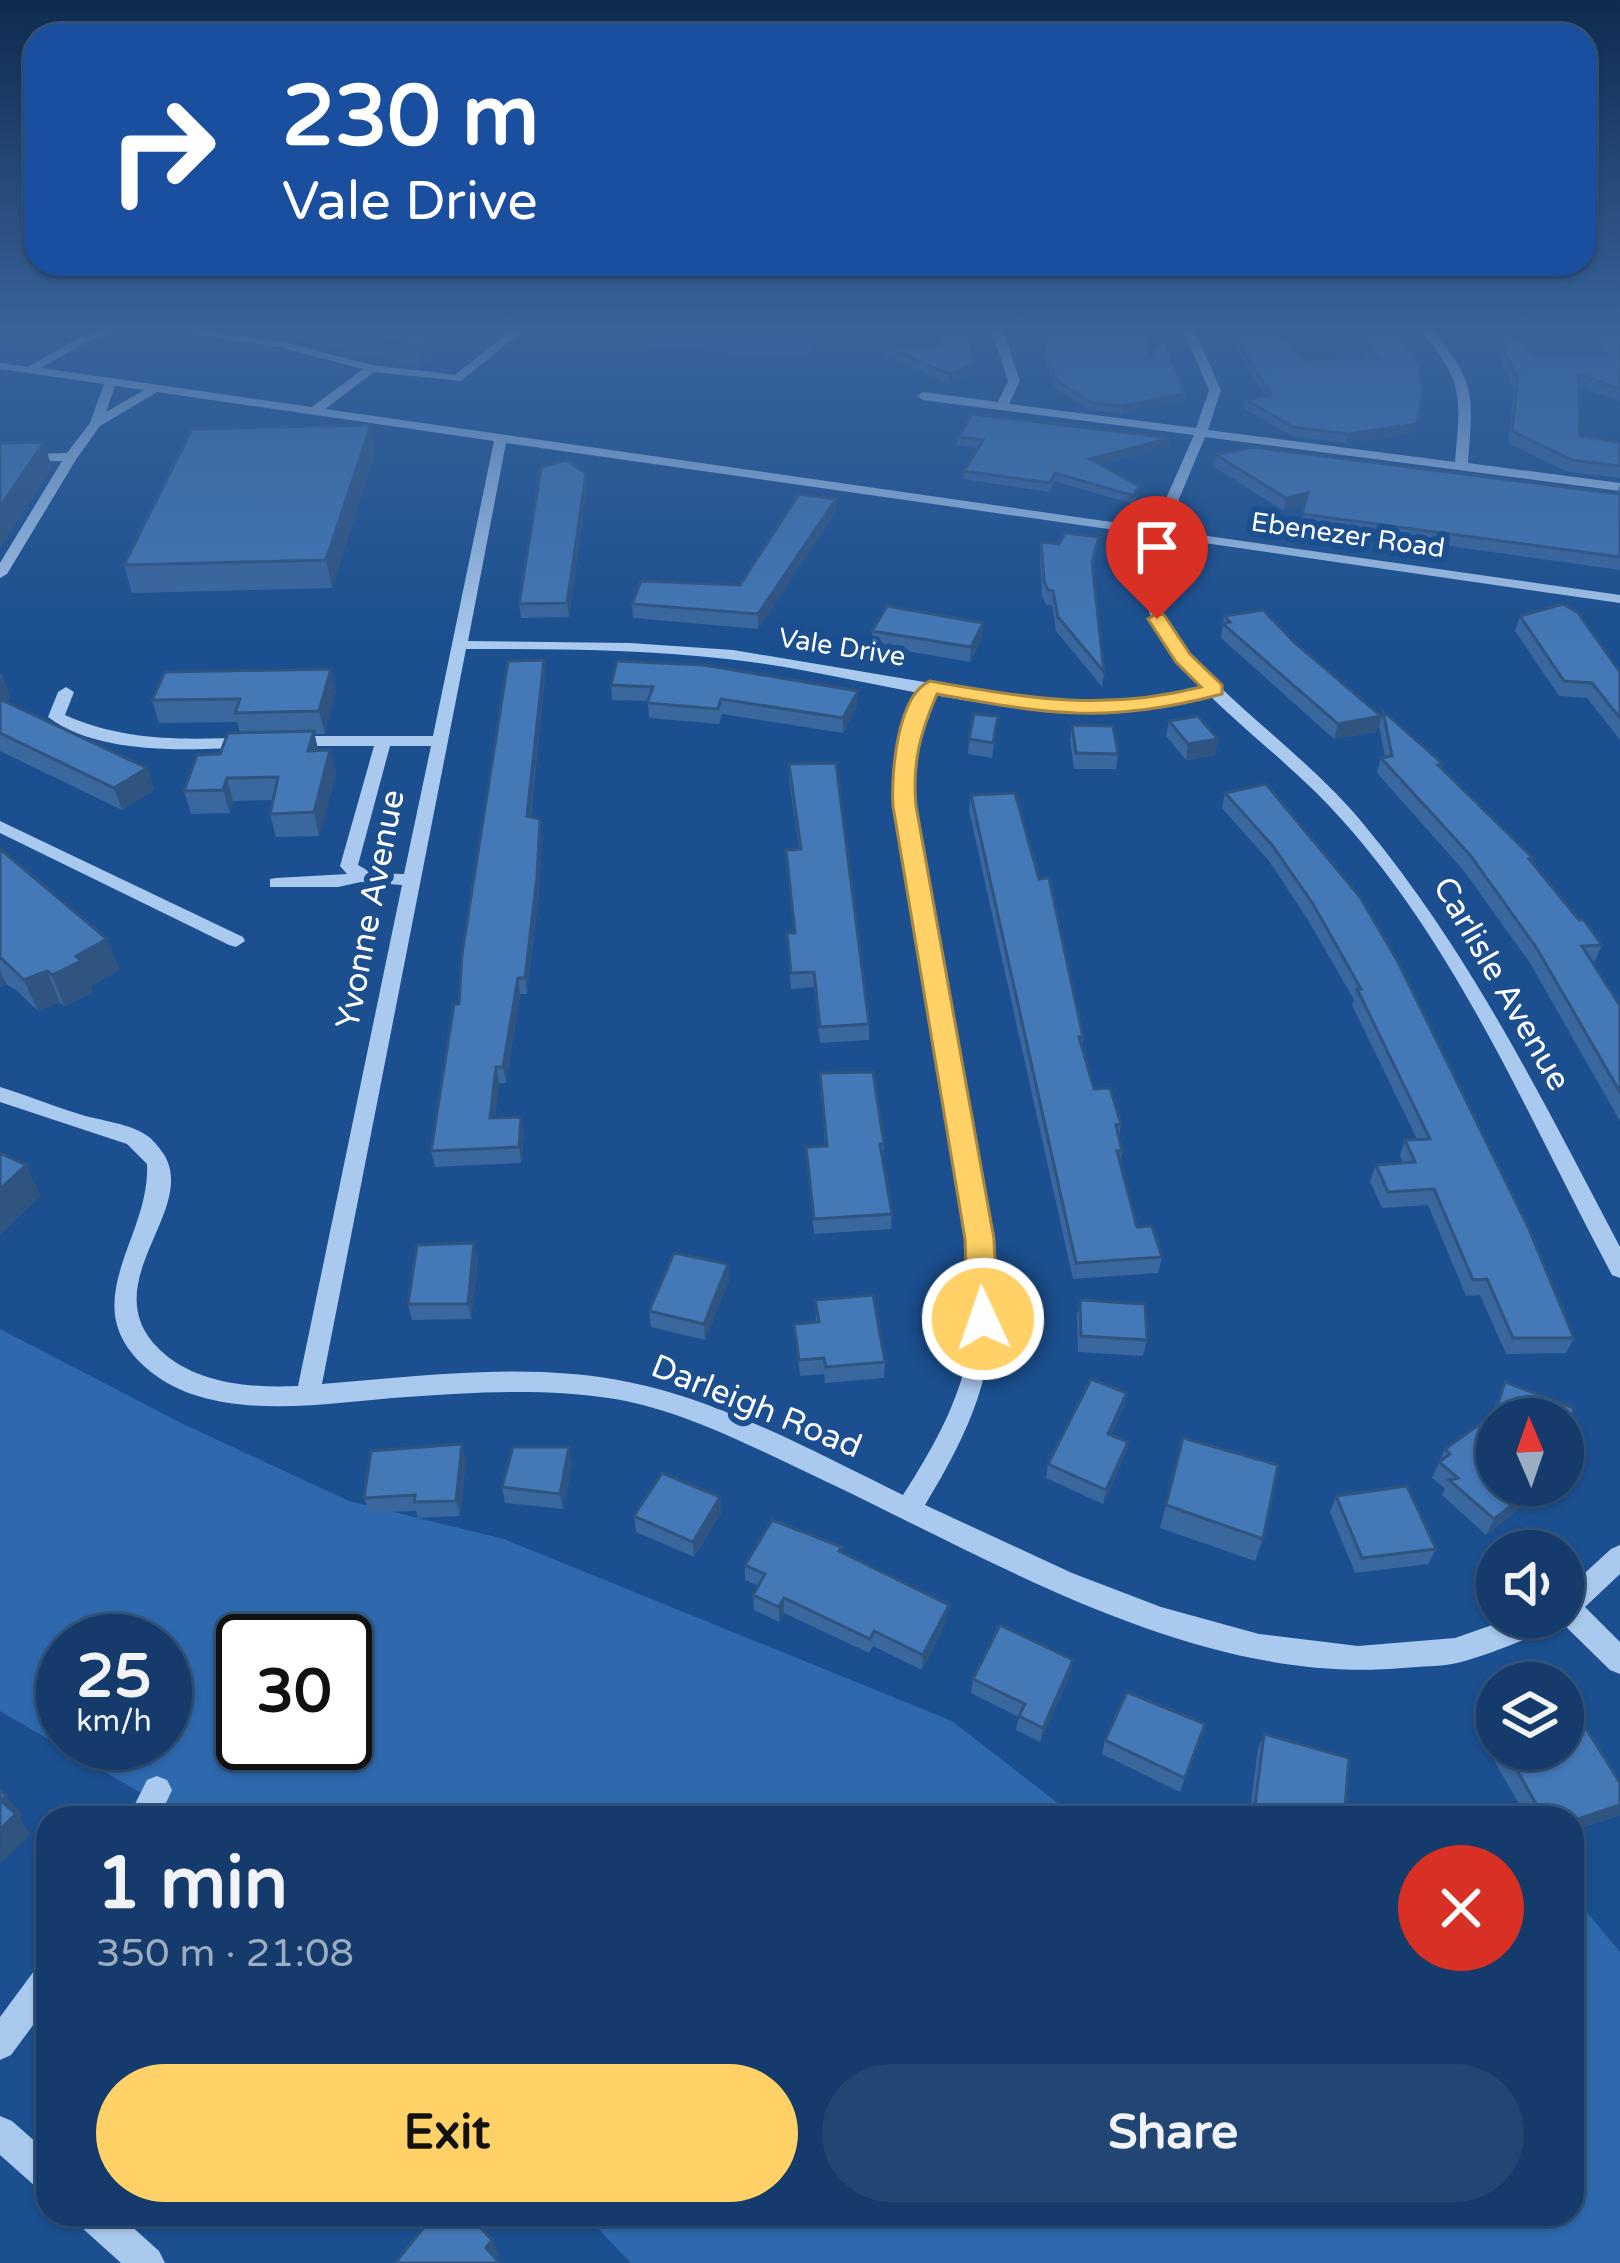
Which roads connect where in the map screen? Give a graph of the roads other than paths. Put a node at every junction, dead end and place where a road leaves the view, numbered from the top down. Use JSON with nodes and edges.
{"nodes":[{"id":1,"x":88,"y":434,"type":"edge"},
{"id":2,"x":471,"y":434,"type":"edge"},
{"id":3,"x":1200,"y":434,"type":"edge"},
{"id":4,"x":1213,"y":434,"type":"edge"},
{"id":5,"x":1464,"y":434,"type":"edge"},
{"id":6,"x":500,"y":438,"type":"junction"},
{"id":7,"x":71,"y":457,"type":"junction"},
{"id":8,"x":0,"y":459,"type":"edge"},
{"id":9,"x":1461,"y":466,"type":"junction"},
{"id":10,"x":1620,"y":487,"type":"edge"},
{"id":11,"x":1161,"y":532,"type":"junction"},
{"id":12,"x":0,"y":574,"type":"edge"},
{"id":13,"x":1620,"y":599,"type":"edge"},
{"id":14,"x":457,"y":645,"type":"junction"},
{"id":15,"x":930,"y":687,"type":"junction"},
{"id":16,"x":1215,"y":690,"type":"junction"},
{"id":17,"x":66,"y":692,"type":"dead end"},
{"id":18,"x":383,"y":740,"type":"junction"},
{"id":19,"x":438,"y":741,"type":"junction"},
{"id":20,"x":0,"y":826,"type":"edge"},
{"id":21,"x":358,"y":877,"type":"junction"},
{"id":22,"x":412,"y":879,"type":"junction"},
{"id":23,"x":276,"y":883,"type":"dead end"},
{"id":24,"x":236,"y":941,"type":"dead end"},
{"id":25,"x":0,"y":1094,"type":"edge"},
{"id":26,"x":1620,"y":1269,"type":"edge"},
{"id":27,"x":308,"y":1394,"type":"junction"},
{"id":28,"x":909,"y":1508,"type":"junction"},
{"id":29,"x":1620,"y":1557,"type":"edge"},
{"id":30,"x":1584,"y":1590,"type":"edge"},
{"id":31,"x":1584,"y":1632,"type":"edge"},
{"id":32,"x":1506,"y":1638,"type":"edge"},
{"id":33,"x":1620,"y":1661,"type":"edge"},
{"id":34,"x":36,"y":1994,"type":"edge"},
{"id":35,"x":0,"y":2044,"type":"edge"},
{"id":36,"x":0,"y":2133,"type":"edge"},
{"id":37,"x":36,"y":2164,"type":"edge"},
{"id":38,"x":105,"y":2226,"type":"edge"},
{"id":39,"x":147,"y":2263,"type":"edge"}],
"edges":[{"from":1,"to":7,"type":"street"},
{"from":2,"to":6,"type":"street","name":"Ebenezer Road"},
{"from":3,"to":11,"type":"street","name":"Carlisle Avenue"},
{"from":4,"to":9,"type":"street"},
{"from":5,"to":9,"type":"street"},
{"from":6,"to":11,"type":"street","name":"Ebenezer Road"},
{"from":6,"to":14,"type":"street","name":"Yvonne Avenue"},
{"from":7,"to":8,"type":"street"},
{"from":7,"to":12,"type":"street"},
{"from":9,"to":10,"type":"street"},
{"from":11,"to":13,"type":"street","name":"Ebenezer Road"},
{"from":11,"to":16,"type":"street","name":"Carlisle Avenue"},
{"from":14,"to":15,"type":"street","name":"Vale Drive"},
{"from":14,"to":19,"type":"street","name":"Yvonne Avenue"},
{"from":15,"to":16,"type":"street","name":"Vale Drive"},
{"from":15,"to":28,"type":"street"},
{"from":16,"to":26,"type":"street","name":"Carlisle Avenue"},
{"from":17,"to":18,"type":"street"},
{"from":18,"to":19,"type":"street"},
{"from":18,"to":21,"type":"street"},
{"from":19,"to":22,"type":"street","name":"Yvonne Avenue"},
{"from":20,"to":24,"type":"street"},
{"from":21,"to":22,"type":"street"},
{"from":21,"to":23,"type":"street"},
{"from":22,"to":27,"type":"street","name":"Yvonne Avenue"},
{"from":25,"to":27,"type":"street","name":"Darleigh Road"},
{"from":27,"to":28,"type":"street","name":"Darleigh Road"},
{"from":28,"to":32,"type":"street","name":"Darleigh Road"},
{"from":29,"to":30,"type":"street"},
{"from":31,"to":33,"type":"street"},
{"from":34,"to":35,"type":"street"},
{"from":36,"to":37,"type":"street"},
{"from":38,"to":39,"type":"street"}]}
